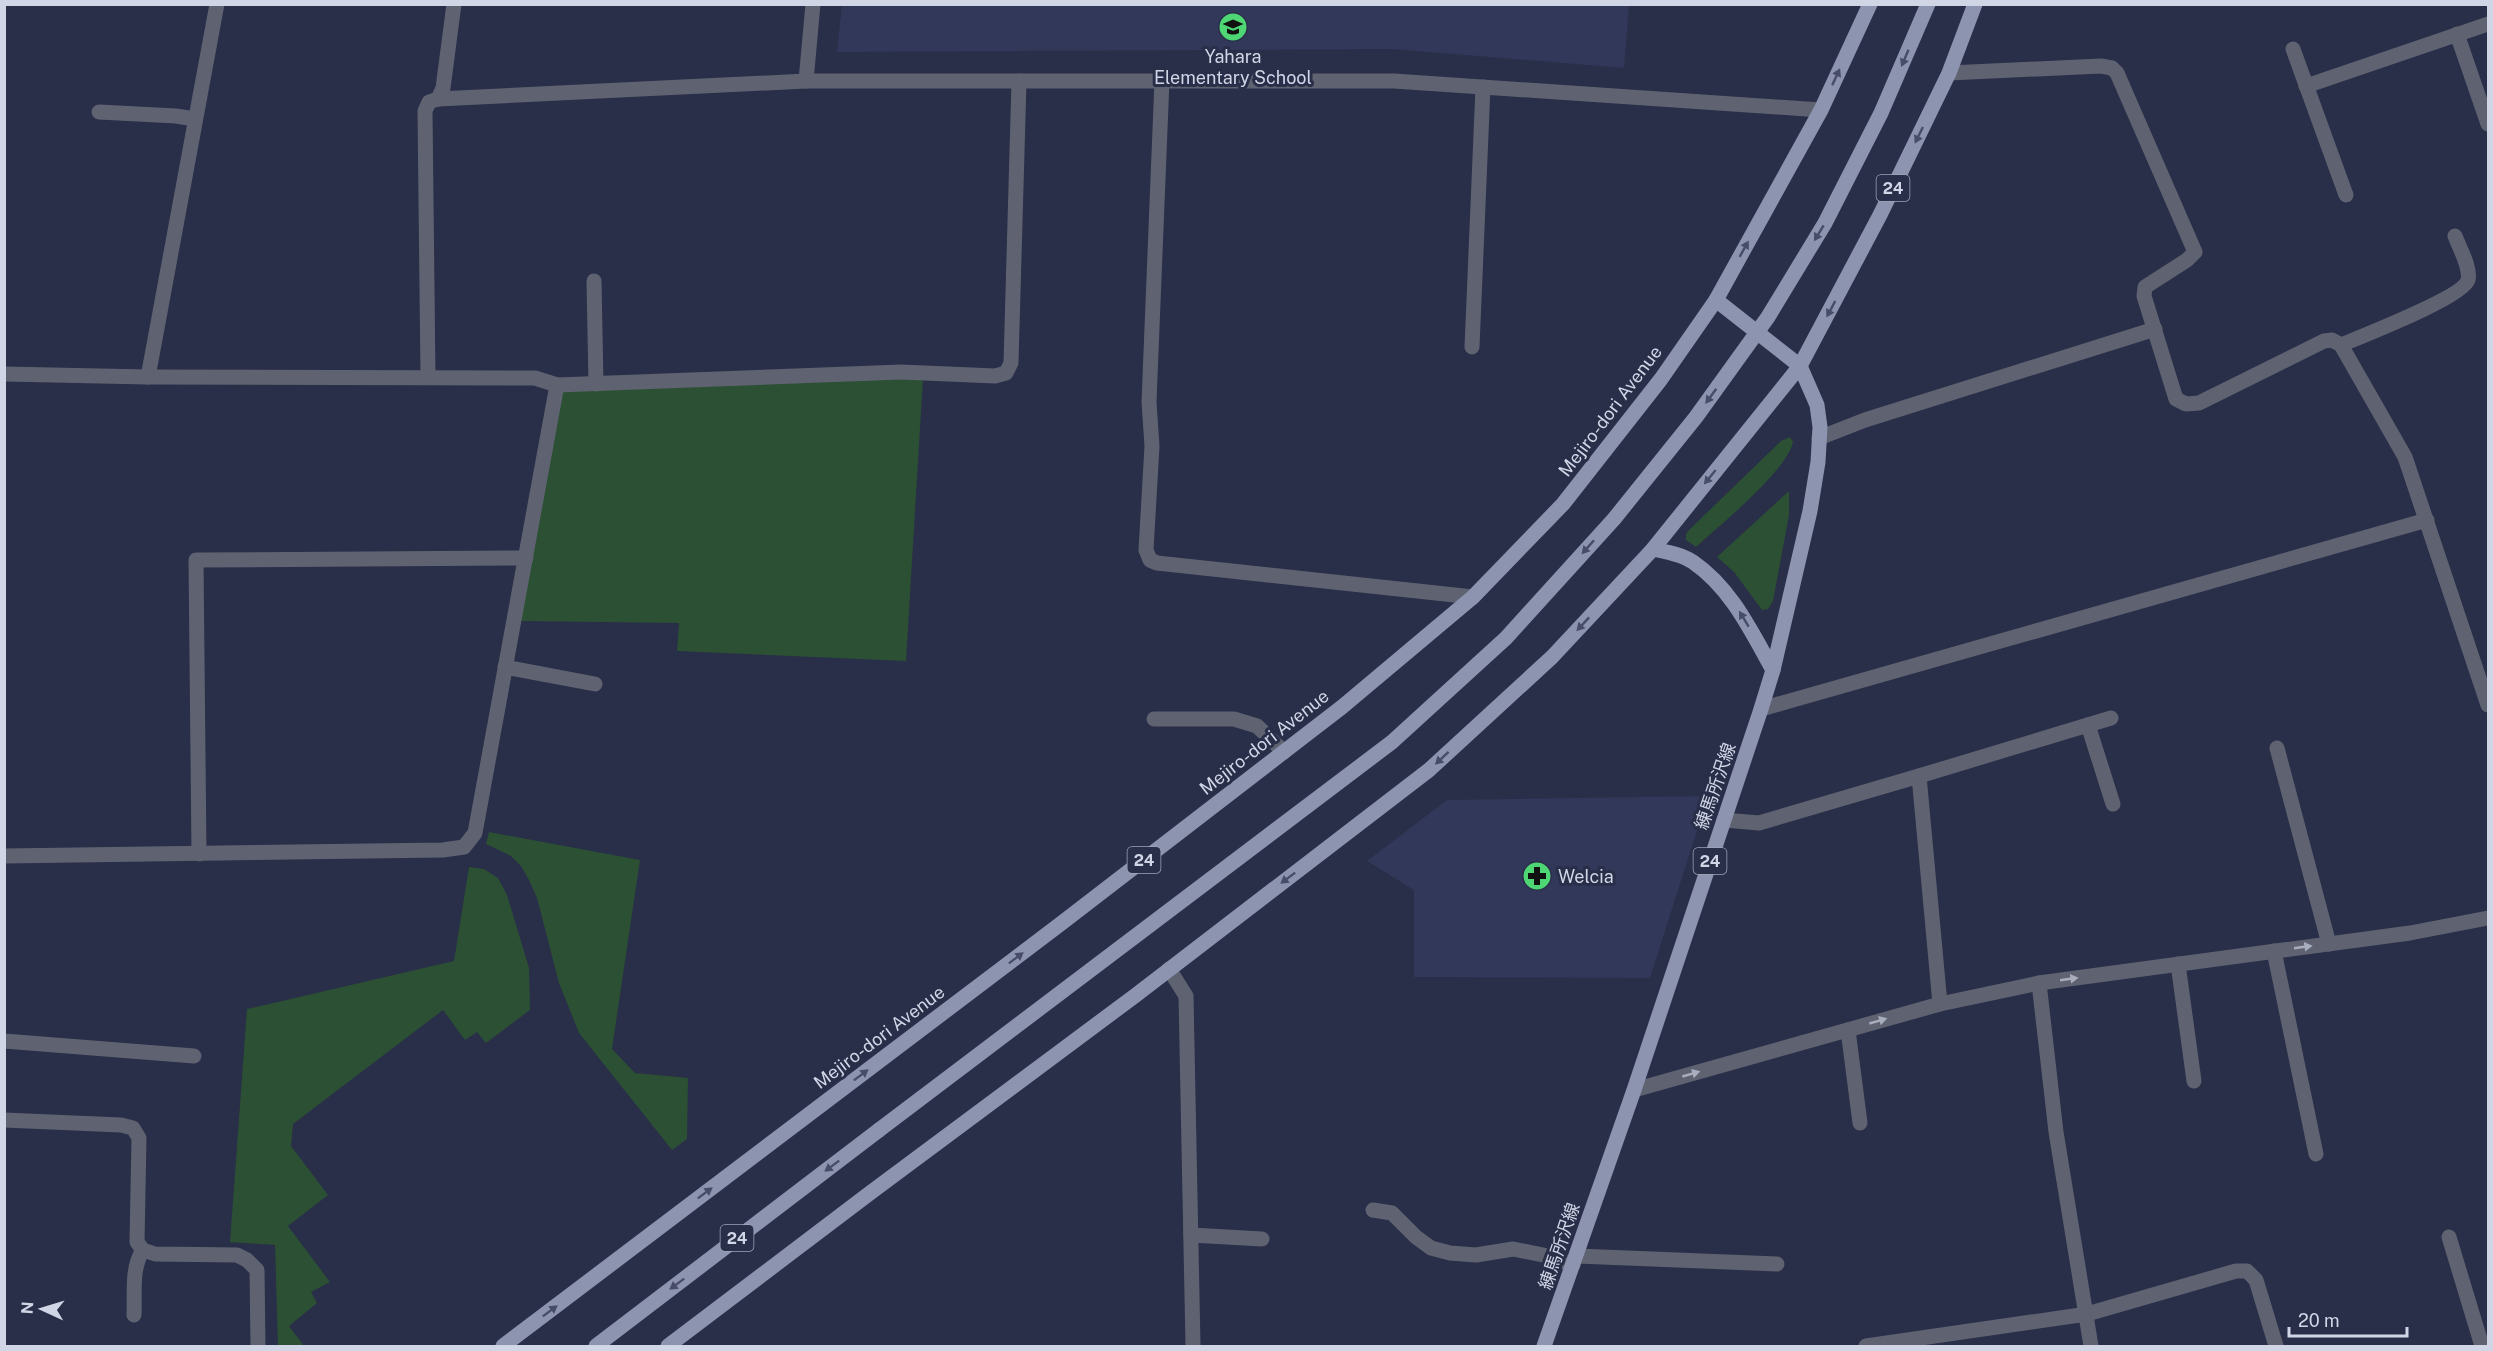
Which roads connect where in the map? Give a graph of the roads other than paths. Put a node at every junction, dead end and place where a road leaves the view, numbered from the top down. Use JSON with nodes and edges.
{"nodes":[{"id":1,"x":217,"y":4,"type":"edge"},
{"id":2,"x":454,"y":4,"type":"edge"},
{"id":3,"x":813,"y":4,"type":"edge"},
{"id":4,"x":1870,"y":4,"type":"edge"},
{"id":5,"x":1928,"y":4,"type":"edge"},
{"id":6,"x":1975,"y":4,"type":"edge"},
{"id":7,"x":2488,"y":24,"type":"edge"},
{"id":8,"x":2457,"y":34,"type":"junction"},
{"id":9,"x":2293,"y":49,"type":"dead end"},
{"id":10,"x":1949,"y":73,"type":"junction"},
{"id":11,"x":1162,"y":80,"type":"junction"},
{"id":12,"x":806,"y":81,"type":"junction"},
{"id":13,"x":1020,"y":81,"type":"junction"},
{"id":14,"x":2306,"y":86,"type":"junction"},
{"id":15,"x":1483,"y":87,"type":"junction"},
{"id":16,"x":438,"y":99,"type":"junction"},
{"id":17,"x":1821,"y":110,"type":"junction"},
{"id":18,"x":99,"y":112,"type":"dead end"},
{"id":19,"x":195,"y":119,"type":"junction"},
{"id":20,"x":2488,"y":124,"type":"edge"},
{"id":21,"x":2346,"y":195,"type":"dead end"},
{"id":22,"x":2455,"y":237,"type":"dead end"},
{"id":23,"x":594,"y":281,"type":"dead end"},
{"id":24,"x":1716,"y":300,"type":"junction"},
{"id":25,"x":2155,"y":329,"type":"junction"},
{"id":26,"x":2341,"y":345,"type":"junction"},
{"id":27,"x":1472,"y":347,"type":"dead end"},
{"id":28,"x":1800,"y":366,"type":"junction"},
{"id":29,"x":4,"y":374,"type":"edge"},
{"id":30,"x":148,"y":377,"type":"junction"},
{"id":31,"x":428,"y":377,"type":"junction"},
{"id":32,"x":596,"y":384,"type":"junction"},
{"id":33,"x":557,"y":385,"type":"junction"},
{"id":34,"x":1819,"y":438,"type":"junction"},
{"id":35,"x":2427,"y":520,"type":"junction"},
{"id":36,"x":1653,"y":549,"type":"junction"},
{"id":37,"x":525,"y":558,"type":"junction"},
{"id":38,"x":1473,"y":597,"type":"junction"},
{"id":39,"x":505,"y":667,"type":"junction"},
{"id":40,"x":1773,"y":670,"type":"junction"},
{"id":41,"x":595,"y":684,"type":"dead end"},
{"id":42,"x":2488,"y":705,"type":"edge"},
{"id":43,"x":1761,"y":709,"type":"junction"},
{"id":44,"x":2111,"y":718,"type":"dead end"},
{"id":45,"x":1154,"y":719,"type":"dead end"},
{"id":46,"x":2088,"y":725,"type":"junction"},
{"id":47,"x":2277,"y":748,"type":"dead end"},
{"id":48,"x":1284,"y":752,"type":"junction"},
{"id":49,"x":1919,"y":776,"type":"junction"},
{"id":50,"x":2113,"y":804,"type":"dead end"},
{"id":51,"x":1724,"y":820,"type":"junction"},
{"id":52,"x":199,"y":854,"type":"junction"},
{"id":53,"x":4,"y":856,"type":"edge"},
{"id":54,"x":2488,"y":918,"type":"edge"},
{"id":55,"x":2329,"y":944,"type":"junction"},
{"id":56,"x":2274,"y":951,"type":"junction"},
{"id":57,"x":2178,"y":964,"type":"junction"},
{"id":58,"x":1168,"y":969,"type":"junction"},
{"id":59,"x":2038,"y":983,"type":"junction"},
{"id":60,"x":1940,"y":1004,"type":"junction"},
{"id":61,"x":1848,"y":1030,"type":"junction"},
{"id":62,"x":4,"y":1041,"type":"edge"},
{"id":63,"x":194,"y":1056,"type":"dead end"},
{"id":64,"x":2194,"y":1081,"type":"dead end"},
{"id":65,"x":1635,"y":1090,"type":"junction"},
{"id":66,"x":4,"y":1120,"type":"edge"},
{"id":67,"x":1860,"y":1123,"type":"dead end"},
{"id":68,"x":2316,"y":1154,"type":"dead end"},
{"id":69,"x":1373,"y":1210,"type":"dead end"},
{"id":70,"x":1191,"y":1235,"type":"junction"},
{"id":71,"x":2449,"y":1237,"type":"dead end"},
{"id":72,"x":1262,"y":1239,"type":"dead end"},
{"id":73,"x":143,"y":1250,"type":"junction"},
{"id":74,"x":1575,"y":1261,"type":"junction"},
{"id":75,"x":1777,"y":1264,"type":"dead end"},
{"id":76,"x":2087,"y":1314,"type":"junction"},
{"id":77,"x":134,"y":1315,"type":"dead end"},
{"id":78,"x":1886,"y":1345,"type":"edge"},
{"id":79,"x":258,"y":1347,"type":"edge"},
{"id":80,"x":503,"y":1347,"type":"edge"},
{"id":81,"x":596,"y":1347,"type":"edge"},
{"id":82,"x":668,"y":1347,"type":"edge"},
{"id":83,"x":1193,"y":1347,"type":"edge"},
{"id":84,"x":1544,"y":1347,"type":"edge"},
{"id":85,"x":1866,"y":1347,"type":"edge"},
{"id":86,"x":2091,"y":1347,"type":"edge"},
{"id":87,"x":2276,"y":1347,"type":"edge"},
{"id":88,"x":2482,"y":1347,"type":"edge"}],
"edges":[{"from":1,"to":19,"type":"street"},
{"from":2,"to":16,"type":"street"},
{"from":3,"to":12,"type":"street"},
{"from":17,"to":4,"type":"main road","name":"Mejiro-dori Avenue","number":"24","one_way":true},
{"from":5,"to":81,"type":"main road","number":"24","one_way":true,"bridge":true},
{"from":6,"to":10,"type":"main road","number":"24"},
{"from":7,"to":8,"type":"street"},
{"from":8,"to":14,"type":"street"},
{"from":8,"to":20,"type":"street"},
{"from":9,"to":14,"type":"street"},
{"from":10,"to":25,"type":"street"},
{"from":10,"to":28,"type":"main road","number":"24","one_way":true},
{"from":11,"to":13,"type":"street"},
{"from":11,"to":15,"type":"street"},
{"from":11,"to":38,"type":"street"},
{"from":12,"to":13,"type":"street"},
{"from":12,"to":16,"type":"street"},
{"from":13,"to":32,"type":"street"},
{"from":14,"to":21,"type":"street"},
{"from":15,"to":17,"type":"street"},
{"from":15,"to":27,"type":"street"},
{"from":16,"to":31,"type":"street"},
{"from":24,"to":17,"type":"main road","name":"Mejiro-dori Avenue","number":"24","one_way":true},
{"from":18,"to":19,"type":"street"},
{"from":19,"to":30,"type":"street"},
{"from":22,"to":26,"type":"street"},
{"from":23,"to":32,"type":"street"},
{"from":24,"to":28,"type":"main road","number":"24"},
{"from":24,"to":38,"type":"main road","name":"Mejiro-dori Avenue","number":"24"},
{"from":25,"to":26,"type":"street"},
{"from":25,"to":34,"type":"street"},
{"from":26,"to":35,"type":"street"},
{"from":28,"to":34,"type":"main road","name":"練馬所沢線","number":"24"},
{"from":28,"to":36,"type":"main road","number":"24","one_way":true},
{"from":29,"to":30,"type":"street"},
{"from":30,"to":31,"type":"street"},
{"from":31,"to":33,"type":"street"},
{"from":32,"to":33,"type":"street"},
{"from":33,"to":37,"type":"street"},
{"from":34,"to":40,"type":"main road","name":"練馬所沢線","number":"24"},
{"from":35,"to":42,"type":"street"},
{"from":35,"to":43,"type":"street"},
{"from":40,"to":36,"type":"main road","one_way":true},
{"from":36,"to":58,"type":"main road","number":"24","one_way":true},
{"from":37,"to":39,"type":"street"},
{"from":37,"to":52,"type":"street"},
{"from":38,"to":48,"type":"main road","name":"Mejiro-dori Avenue","number":"24"},
{"from":39,"to":41,"type":"street"},
{"from":39,"to":52,"type":"street"},
{"from":40,"to":43,"type":"main road","name":"練馬所沢線","number":"24"},
{"from":43,"to":51,"type":"main road","name":"練馬所沢線","number":"24"},
{"from":44,"to":46,"type":"street"},
{"from":45,"to":48,"type":"street"},
{"from":46,"to":49,"type":"street"},
{"from":46,"to":50,"type":"street"},
{"from":47,"to":55,"type":"street"},
{"from":80,"to":48,"type":"main road","name":"Mejiro-dori Avenue","number":"24","one_way":true},
{"from":49,"to":51,"type":"street"},
{"from":49,"to":60,"type":"street"},
{"from":51,"to":65,"type":"main road","name":"練馬所沢線","number":"24"},
{"from":52,"to":53,"type":"street"},
{"from":54,"to":55,"type":"street"},
{"from":56,"to":55,"type":"street","one_way":true},
{"from":56,"to":57,"type":"street"},
{"from":56,"to":68,"type":"street"},
{"from":59,"to":57,"type":"street","one_way":true},
{"from":57,"to":64,"type":"street"},
{"from":58,"to":70,"type":"street"},
{"from":58,"to":82,"type":"main road","number":"24"},
{"from":59,"to":60,"type":"street"},
{"from":59,"to":76,"type":"street"},
{"from":61,"to":60,"type":"street","one_way":true},
{"from":65,"to":61,"type":"street","one_way":true},
{"from":61,"to":67,"type":"street"},
{"from":62,"to":63,"type":"street"},
{"from":65,"to":74,"type":"main road","name":"練馬所沢線","number":"24"},
{"from":66,"to":73,"type":"street"},
{"from":69,"to":74,"type":"street"},
{"from":70,"to":72,"type":"street"},
{"from":70,"to":83,"type":"street"},
{"from":71,"to":88,"type":"street"},
{"from":73,"to":77,"type":"street"},
{"from":73,"to":79,"type":"street"},
{"from":74,"to":75,"type":"street"},
{"from":74,"to":84,"type":"main road","name":"練馬所沢線","number":"24"},
{"from":76,"to":78,"type":"street"},
{"from":76,"to":86,"type":"street"},
{"from":76,"to":87,"type":"street"},
{"from":78,"to":85,"type":"street"}]}
